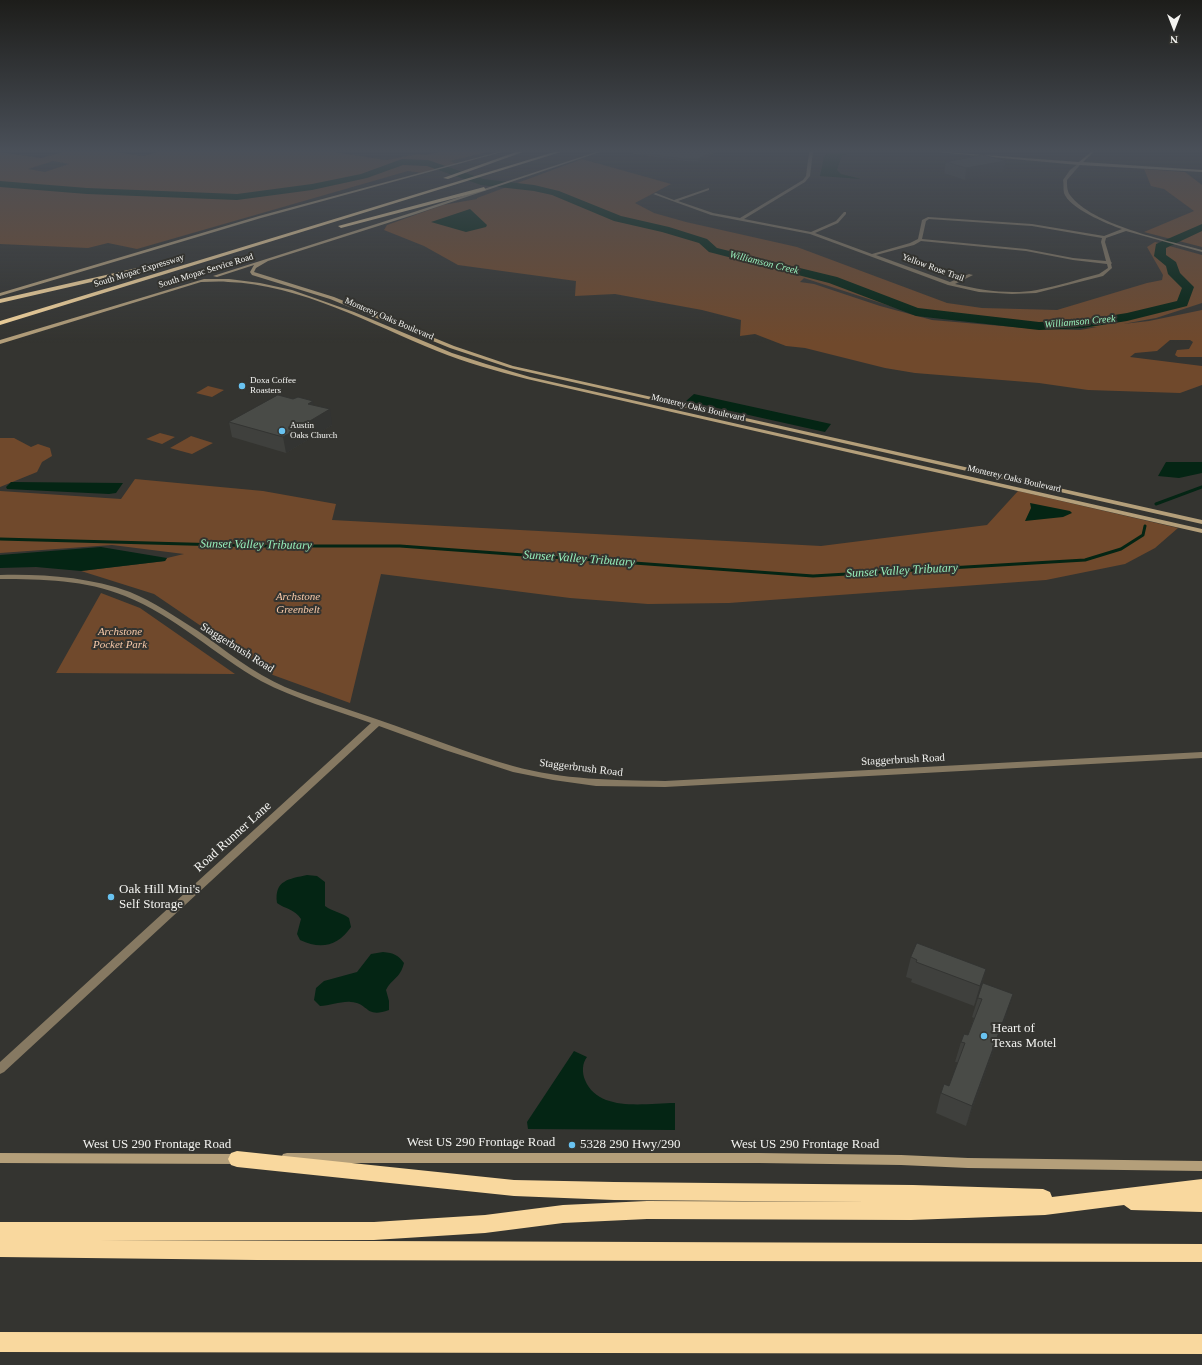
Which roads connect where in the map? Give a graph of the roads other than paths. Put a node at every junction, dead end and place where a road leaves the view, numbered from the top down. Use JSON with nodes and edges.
{"nodes":[{"id":1,"x":265,"y":216,"type":"edge"},
{"id":2,"x":327,"y":216,"type":"edge"},
{"id":3,"x":344,"y":216,"type":"edge"},
{"id":4,"x":375,"y":216,"type":"edge"},
{"id":5,"x":409,"y":216,"type":"edge"},
{"id":6,"x":722,"y":216,"type":"edge"},
{"id":7,"x":746,"y":216,"type":"edge"},
{"id":8,"x":843,"y":216,"type":"edge"},
{"id":9,"x":1094,"y":216,"type":"edge"},
{"id":10,"x":741,"y":219,"type":"junction"},
{"id":11,"x":1124,"y":230,"type":"junction"},
{"id":12,"x":811,"y":233,"type":"junction"},
{"id":13,"x":1104,"y":237,"type":"junction"},
{"id":14,"x":920,"y":240,"type":"junction"},
{"id":15,"x":1202,"y":251,"type":"edge"},
{"id":16,"x":204,"y":253,"type":"dead end"},
{"id":17,"x":873,"y":255,"type":"junction"},
{"id":18,"x":188,"y":257,"type":"dead end"},
{"id":19,"x":266,"y":260,"type":"junction"},
{"id":20,"x":182,"y":263,"type":"junction"},
{"id":21,"x":1110,"y":263,"type":"junction"},
{"id":22,"x":971,"y":275,"type":"dead end"},
{"id":23,"x":199,"y":281,"type":"junction"},
{"id":24,"x":950,"y":284,"type":"junction"},
{"id":25,"x":0,"y":294,"type":"edge"},
{"id":26,"x":0,"y":301,"type":"edge"},
{"id":27,"x":0,"y":315,"type":"edge"},
{"id":28,"x":0,"y":323,"type":"edge"},
{"id":29,"x":0,"y":342,"type":"edge"},
{"id":30,"x":1202,"y":522,"type":"edge"},
{"id":31,"x":1202,"y":531,"type":"edge"},
{"id":32,"x":0,"y":577,"type":"edge"},
{"id":33,"x":378,"y":722,"type":"junction"},
{"id":34,"x":1202,"y":755,"type":"edge"},
{"id":35,"x":0,"y":1069,"type":"edge"},
{"id":36,"x":0,"y":1158,"type":"edge"},
{"id":37,"x":237,"y":1159,"type":"junction"},
{"id":38,"x":1202,"y":1166,"type":"edge"},
{"id":39,"x":1202,"y":1186,"type":"edge"},
{"id":40,"x":1202,"y":1203,"type":"edge"},
{"id":41,"x":0,"y":1231,"type":"edge"},
{"id":42,"x":0,"y":1248,"type":"edge"},
{"id":43,"x":1202,"y":1253,"type":"edge"},
{"id":44,"x":0,"y":1342,"type":"edge"},
{"id":45,"x":1202,"y":1344,"type":"edge"}],
"edges":[{"from":1,"to":25,"type":"main road"},
{"from":2,"to":16,"type":"highway"},
{"from":3,"to":20,"type":"highway","name":"South Mopac Expressway"},
{"from":4,"to":20,"type":"highway"},
{"from":5,"to":19,"type":"main road","name":"South Mopac Service Road"},
{"from":6,"to":10,"type":"street","name":"Yellow Rose Trail"},
{"from":7,"to":10,"type":"street"},
{"from":8,"to":12,"type":"street"},
{"from":9,"to":11,"type":"street"},
{"from":10,"to":12,"type":"street","name":"Yellow Rose Trail"},
{"from":11,"to":13,"type":"street"},
{"from":11,"to":15,"type":"street"},
{"from":12,"to":17,"type":"street","name":"Yellow Rose Trail"},
{"from":13,"to":14,"type":"street"},
{"from":13,"to":21,"type":"street"},
{"from":14,"to":17,"type":"street"},
{"from":14,"to":21,"type":"street"},
{"from":17,"to":24,"type":"street","name":"Yellow Rose Trail"},
{"from":18,"to":20,"type":"highway","name":"South Mopac Expressway"},
{"from":19,"to":23,"type":"main road","name":"South Mopac Service Road"},
{"from":19,"to":30,"type":"main road","name":"Monterey Oaks Boulevard"},
{"from":20,"to":26,"type":"highway"},
{"from":20,"to":27,"type":"highway","name":"South Mopac Expressway"},
{"from":20,"to":28,"type":"highway","name":"South Mopac Expressway"},
{"from":21,"to":24,"type":"street","name":"Yellow Rose Trail"},
{"from":22,"to":24,"type":"street"},
{"from":23,"to":29,"type":"main road","name":"South Mopac Service Road"},
{"from":23,"to":31,"type":"main road","name":"Monterey Oaks Boulevard"},
{"from":32,"to":33,"type":"street","name":"Staggerbrush Road"},
{"from":33,"to":34,"type":"street","name":"Staggerbrush Road"},
{"from":33,"to":35,"type":"street","name":"Road Runner Lane"},
{"from":36,"to":37,"type":"main road","name":"West US 290 Frontage Road"},
{"from":37,"to":38,"type":"main road","name":"West US 290 Frontage Road"},
{"from":37,"to":40,"type":"highway"},
{"from":39,"to":41,"type":"highway"},
{"from":42,"to":43,"type":"highway"},
{"from":44,"to":45,"type":"highway"}]}
